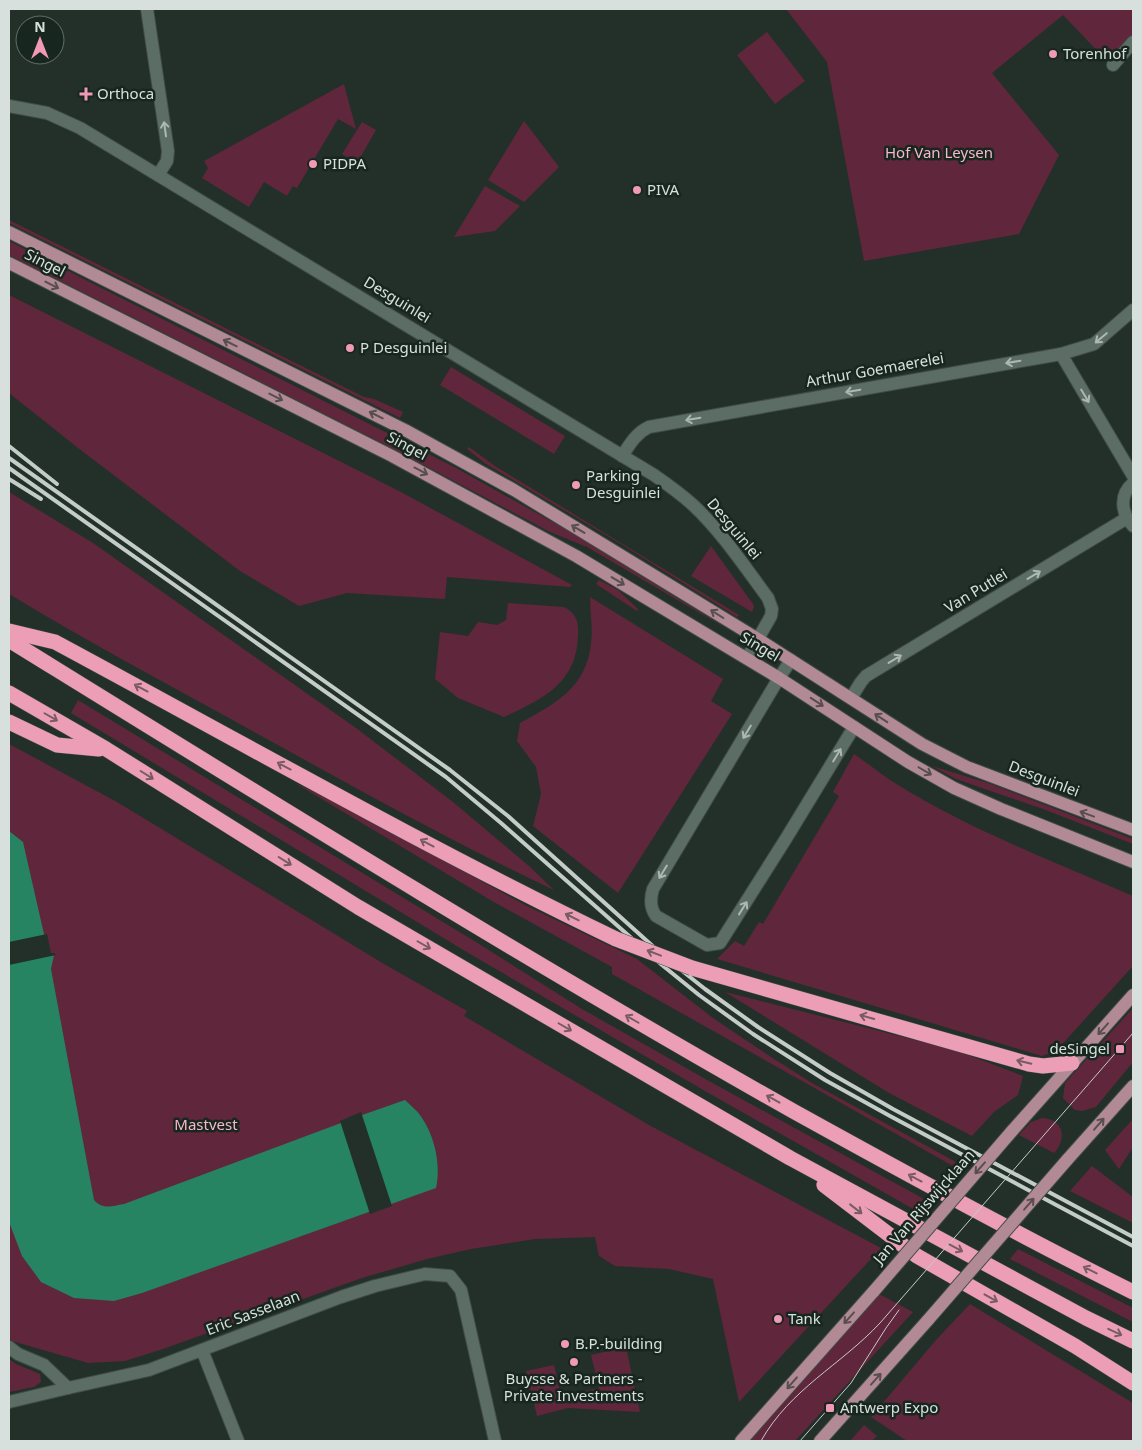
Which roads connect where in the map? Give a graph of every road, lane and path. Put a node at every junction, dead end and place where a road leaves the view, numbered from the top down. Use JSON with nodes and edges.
{"nodes":[{"id":1,"x":147,"y":9,"type":"edge"},
{"id":2,"x":1133,"y":42,"type":"edge"},
{"id":3,"x":1113,"y":64,"type":"dead end"},
{"id":4,"x":9,"y":106,"type":"edge"},
{"id":5,"x":158,"y":175,"type":"junction"},
{"id":6,"x":9,"y":232,"type":"edge"},
{"id":7,"x":9,"y":264,"type":"edge"},
{"id":8,"x":1133,"y":310,"type":"edge"},
{"id":9,"x":1061,"y":354,"type":"junction"},
{"id":10,"x":622,"y":456,"type":"junction"},
{"id":11,"x":1133,"y":476,"type":"edge"},
{"id":12,"x":1133,"y":483,"type":"edge"},
{"id":13,"x":1130,"y":522,"type":"edge"},
{"id":14,"x":9,"y":631,"type":"edge"},
{"id":15,"x":758,"y":639,"type":"junction"},
{"id":16,"x":9,"y":640,"type":"edge"},
{"id":17,"x":747,"y":658,"type":"junction"},
{"id":18,"x":791,"y":660,"type":"junction"},
{"id":19,"x":779,"y":678,"type":"junction"},
{"id":20,"x":9,"y":693,"type":"edge"},
{"id":21,"x":851,"y":698,"type":"junction"},
{"id":22,"x":9,"y":722,"type":"edge"},
{"id":23,"x":854,"y":727,"type":"junction"},
{"id":24,"x":106,"y":750,"type":"junction"},
{"id":25,"x":1133,"y":830,"type":"edge"},
{"id":26,"x":1133,"y":862,"type":"edge"},
{"id":27,"x":1133,"y":995,"type":"edge"},
{"id":28,"x":1072,"y":1063,"type":"junction"},
{"id":29,"x":1133,"y":1086,"type":"edge"},
{"id":30,"x":790,"y":1158,"type":"junction"},
{"id":31,"x":1133,"y":1292,"type":"edge"},
{"id":32,"x":1133,"y":1341,"type":"edge"},
{"id":33,"x":9,"y":1347,"type":"edge"},
{"id":34,"x":202,"y":1350,"type":"junction"},
{"id":35,"x":1133,"y":1383,"type":"edge"},
{"id":36,"x":68,"y":1388,"type":"junction"},
{"id":37,"x":9,"y":1402,"type":"edge"},
{"id":38,"x":238,"y":1441,"type":"edge"},
{"id":39,"x":495,"y":1441,"type":"edge"},
{"id":40,"x":741,"y":1441,"type":"edge"},
{"id":41,"x":820,"y":1441,"type":"edge"}],
"edges":[{"from":5,"to":1,"type":"street","one_way":true},
{"from":2,"to":3,"type":"street"},
{"from":4,"to":5,"type":"street","name":"Desguinlei"},
{"from":5,"to":10,"type":"street","name":"Desguinlei"},
{"from":15,"to":6,"type":"main road","name":"Singel","one_way":true},
{"from":7,"to":17,"type":"main road","name":"Singel","one_way":true},
{"from":8,"to":9,"type":"street","name":"Arthur Goemaerelei","one_way":true},
{"from":9,"to":10,"type":"street","name":"Arthur Goemaerelei","one_way":true},
{"from":9,"to":11,"type":"street","one_way":true},
{"from":10,"to":15,"type":"street","name":"Desguinlei"},
{"from":12,"to":13,"type":"street"},
{"from":21,"to":13,"type":"street","name":"Van Putlei","one_way":true},
{"from":28,"to":14,"type":"highway","one_way":true,"bridge":true},
{"from":15,"to":17,"type":"street","name":"Desguinlei"},
{"from":15,"to":18,"type":"main road","name":"Desguinlei"},
{"from":31,"to":16,"type":"highway","one_way":true},
{"from":17,"to":19,"type":"main road","name":"Singel"},
{"from":18,"to":19,"type":"street"},
{"from":18,"to":21,"type":"main road","name":"Desguinlei"},
{"from":19,"to":23,"type":"main road","one_way":true},
{"from":19,"to":23,"type":"street","one_way":true},
{"from":20,"to":24,"type":"highway","one_way":true},
{"from":25,"to":21,"type":"main road","name":"Desguinlei","one_way":true},
{"from":22,"to":24,"type":"highway"},
{"from":23,"to":26,"type":"main road","one_way":true},
{"from":24,"to":30,"type":"highway","one_way":true},
{"from":27,"to":28,"type":"main road","name":"Jan Van Rijswijcklaan","one_way":true},
{"from":28,"to":40,"type":"main road","name":"Jan Van Rijswijcklaan","one_way":true,"bridge":true},
{"from":41,"to":29,"type":"main road","one_way":true,"bridge":true},
{"from":30,"to":32,"type":"highway","one_way":true},
{"from":30,"to":35,"type":"highway","one_way":true},
{"from":33,"to":36,"type":"street"},
{"from":34,"to":36,"type":"street","name":"Eric Sasselaan"},
{"from":34,"to":38,"type":"street"},
{"from":34,"to":39,"type":"street","name":"Eric Sasselaan"},
{"from":36,"to":37,"type":"street","name":"Eric Sasselaan"}]}
